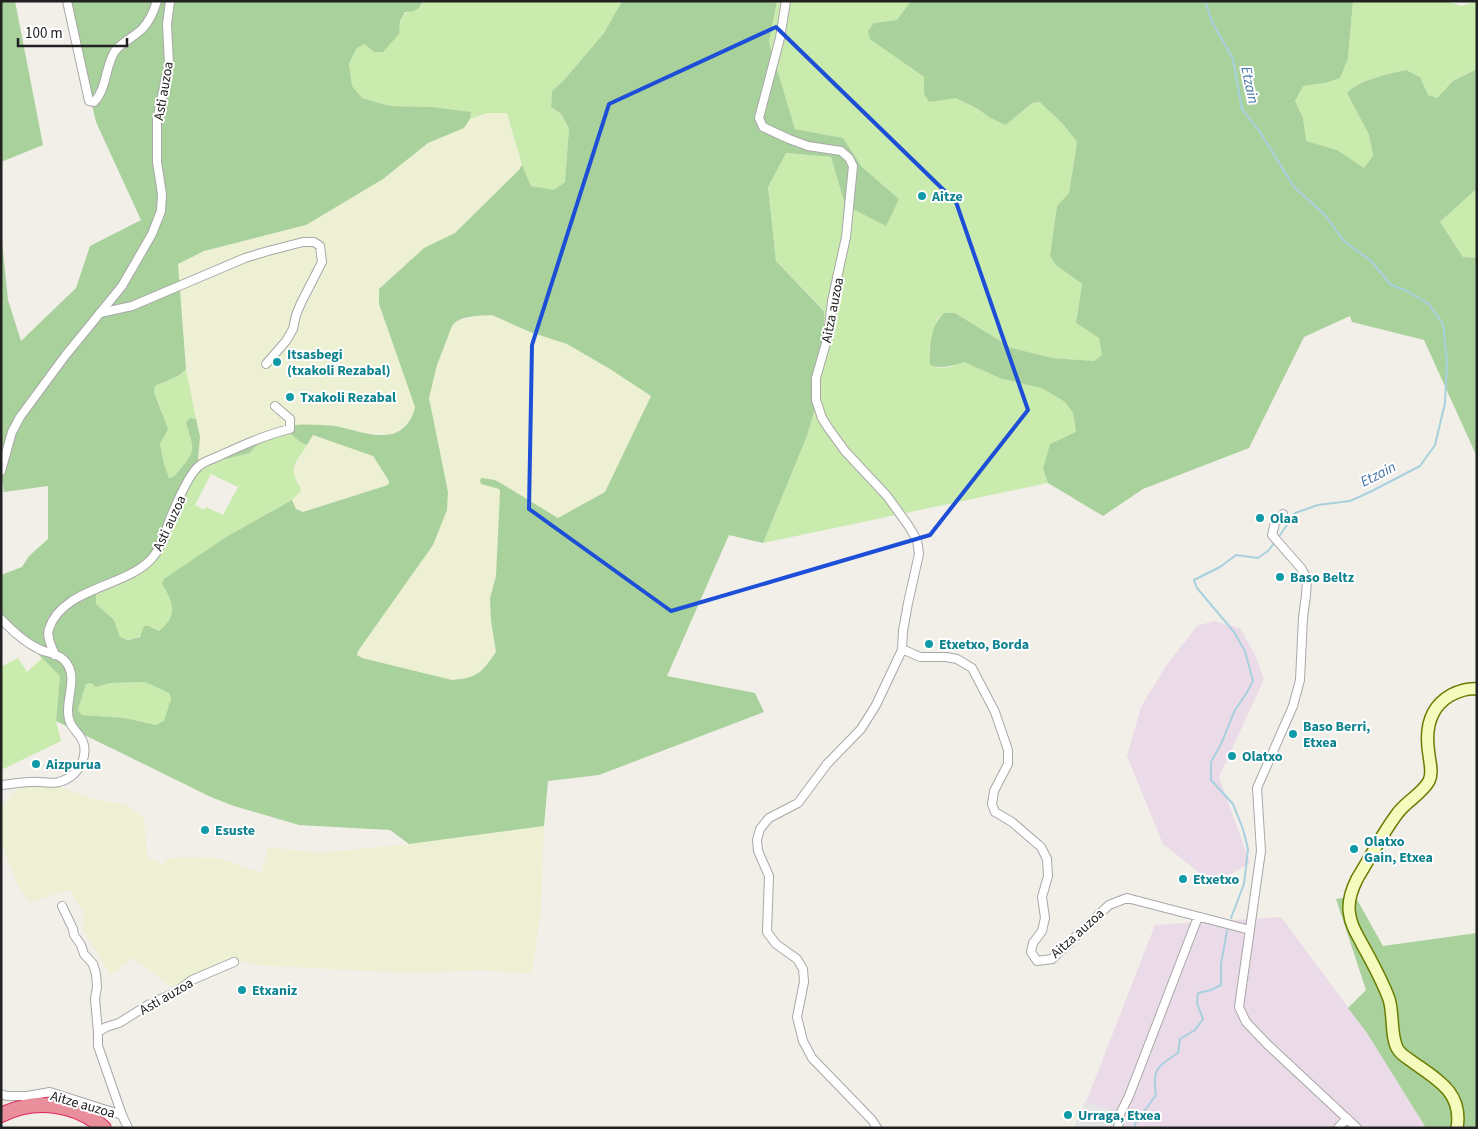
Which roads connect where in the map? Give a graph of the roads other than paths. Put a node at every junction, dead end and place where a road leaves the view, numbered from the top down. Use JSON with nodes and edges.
{"nodes":[{"id":1,"x":67,"y":1,"type":"edge"},
{"id":2,"x":157,"y":1,"type":"edge"},
{"id":3,"x":170,"y":1,"type":"edge"},
{"id":4,"x":786,"y":1,"type":"edge"},
{"id":5,"x":100,"y":313,"type":"junction"},
{"id":6,"x":266,"y":364,"type":"dead end"},
{"id":7,"x":275,"y":406,"type":"dead end"},
{"id":8,"x":1,"y":471,"type":"edge"},
{"id":9,"x":1283,"y":514,"type":"dead end"},
{"id":10,"x":1,"y":619,"type":"edge"},
{"id":11,"x":902,"y":649,"type":"junction"},
{"id":12,"x":55,"y":654,"type":"junction"},
{"id":13,"x":1477,"y":689,"type":"edge"},
{"id":14,"x":1,"y":785,"type":"edge"},
{"id":15,"x":62,"y":906,"type":"dead end"},
{"id":16,"x":1198,"y":917,"type":"junction"},
{"id":17,"x":1250,"y":930,"type":"junction"},
{"id":18,"x":234,"y":962,"type":"dead end"},
{"id":19,"x":98,"y":1032,"type":"junction"},
{"id":20,"x":1,"y":1094,"type":"edge"},
{"id":21,"x":1,"y":1115,"type":"edge"},
{"id":22,"x":122,"y":1115,"type":"junction"},
{"id":23,"x":1347,"y":1118,"type":"junction"},
{"id":24,"x":104,"y":1128,"type":"edge"},
{"id":25,"x":128,"y":1128,"type":"edge"},
{"id":26,"x":877,"y":1128,"type":"edge"},
{"id":27,"x":1118,"y":1128,"type":"edge"},
{"id":28,"x":1338,"y":1128,"type":"edge"},
{"id":29,"x":1357,"y":1128,"type":"edge"},
{"id":30,"x":1457,"y":1128,"type":"edge"}],
"edges":[{"from":1,"to":2,"type":"street"},
{"from":3,"to":5,"type":"street","name":"Asti auzoa"},
{"from":4,"to":11,"type":"street","name":"Aitza auzoa"},
{"from":5,"to":6,"type":"street"},
{"from":5,"to":8,"type":"street","name":"Asti auzoa"},
{"from":7,"to":12,"type":"street","name":"Asti auzoa"},
{"from":9,"to":17,"type":"street"},
{"from":10,"to":12,"type":"street","name":"Asti auzoa"},
{"from":11,"to":16,"type":"street","name":"Aitza auzoa"},
{"from":11,"to":26,"type":"street","name":"Aitza auzoa"},
{"from":12,"to":14,"type":"street","name":"Asti auzoa"},
{"from":13,"to":30,"type":"street"},
{"from":15,"to":19,"type":"street"},
{"from":16,"to":17,"type":"street","name":"Aitza auzoa"},
{"from":16,"to":27,"type":"street"},
{"from":17,"to":23,"type":"street"},
{"from":18,"to":19,"type":"street","name":"Asti auzoa"},
{"from":19,"to":22,"type":"street"},
{"from":20,"to":22,"type":"street","name":"Aitze auzoa"},
{"from":21,"to":24,"type":"highway"},
{"from":22,"to":25,"type":"street","name":"Aitze auzoa"},
{"from":23,"to":28,"type":"street"},
{"from":23,"to":29,"type":"street"}]}
